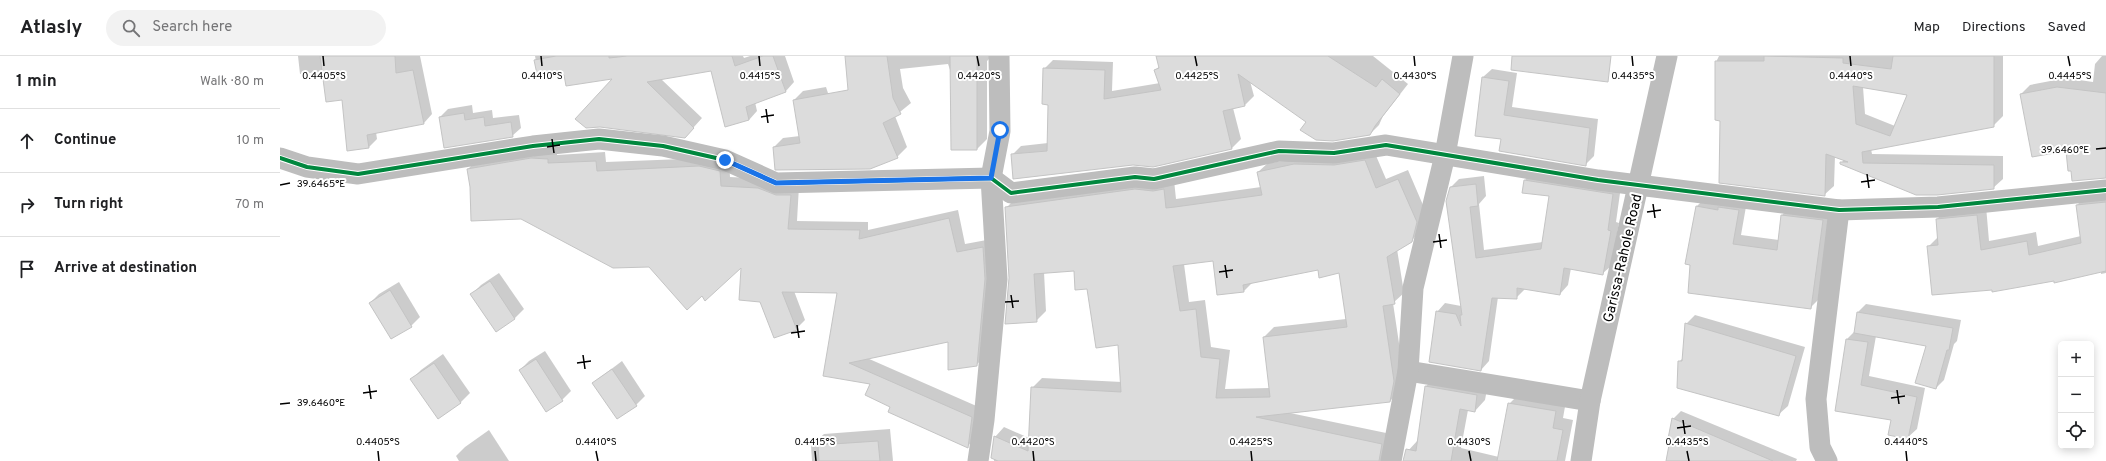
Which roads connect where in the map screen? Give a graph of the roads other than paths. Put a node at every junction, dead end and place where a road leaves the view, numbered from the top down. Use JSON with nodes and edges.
{"nodes":[{"id":1,"x":999,"y":56,"type":"edge"},
{"id":2,"x":1463,"y":56,"type":"edge"},
{"id":3,"x":1667,"y":56,"type":"edge"},
{"id":4,"x":1445,"y":155,"type":"junction"},
{"id":5,"x":280,"y":158,"type":"edge"},
{"id":6,"x":991,"y":178,"type":"junction"},
{"id":7,"x":1638,"y":186,"type":"junction"},
{"id":8,"x":2106,"y":190,"type":"edge"},
{"id":9,"x":1839,"y":210,"type":"junction"},
{"id":10,"x":1408,"y":372,"type":"junction"},
{"id":11,"x":1590,"y":401,"type":"junction"},
{"id":12,"x":978,"y":461,"type":"edge"},
{"id":13,"x":1391,"y":461,"type":"edge"},
{"id":14,"x":1581,"y":461,"type":"edge"},
{"id":15,"x":1827,"y":461,"type":"edge"}],
"edges":[{"from":1,"to":6,"type":"street"},
{"from":2,"to":4,"type":"street"},
{"from":3,"to":7,"type":"street","name":"Garissa-Rahole Road"},
{"from":4,"to":6,"type":"street"},
{"from":4,"to":7,"type":"street"},
{"from":4,"to":10,"type":"street"},
{"from":5,"to":6,"type":"street"},
{"from":6,"to":12,"type":"street"},
{"from":7,"to":9,"type":"street"},
{"from":7,"to":11,"type":"street","name":"Garissa-Rahole Road"},
{"from":8,"to":9,"type":"street"},
{"from":9,"to":15,"type":"street"},
{"from":10,"to":11,"type":"street"},
{"from":10,"to":13,"type":"street"},
{"from":11,"to":14,"type":"street","name":"Garissa-Rahole Road"}]}
